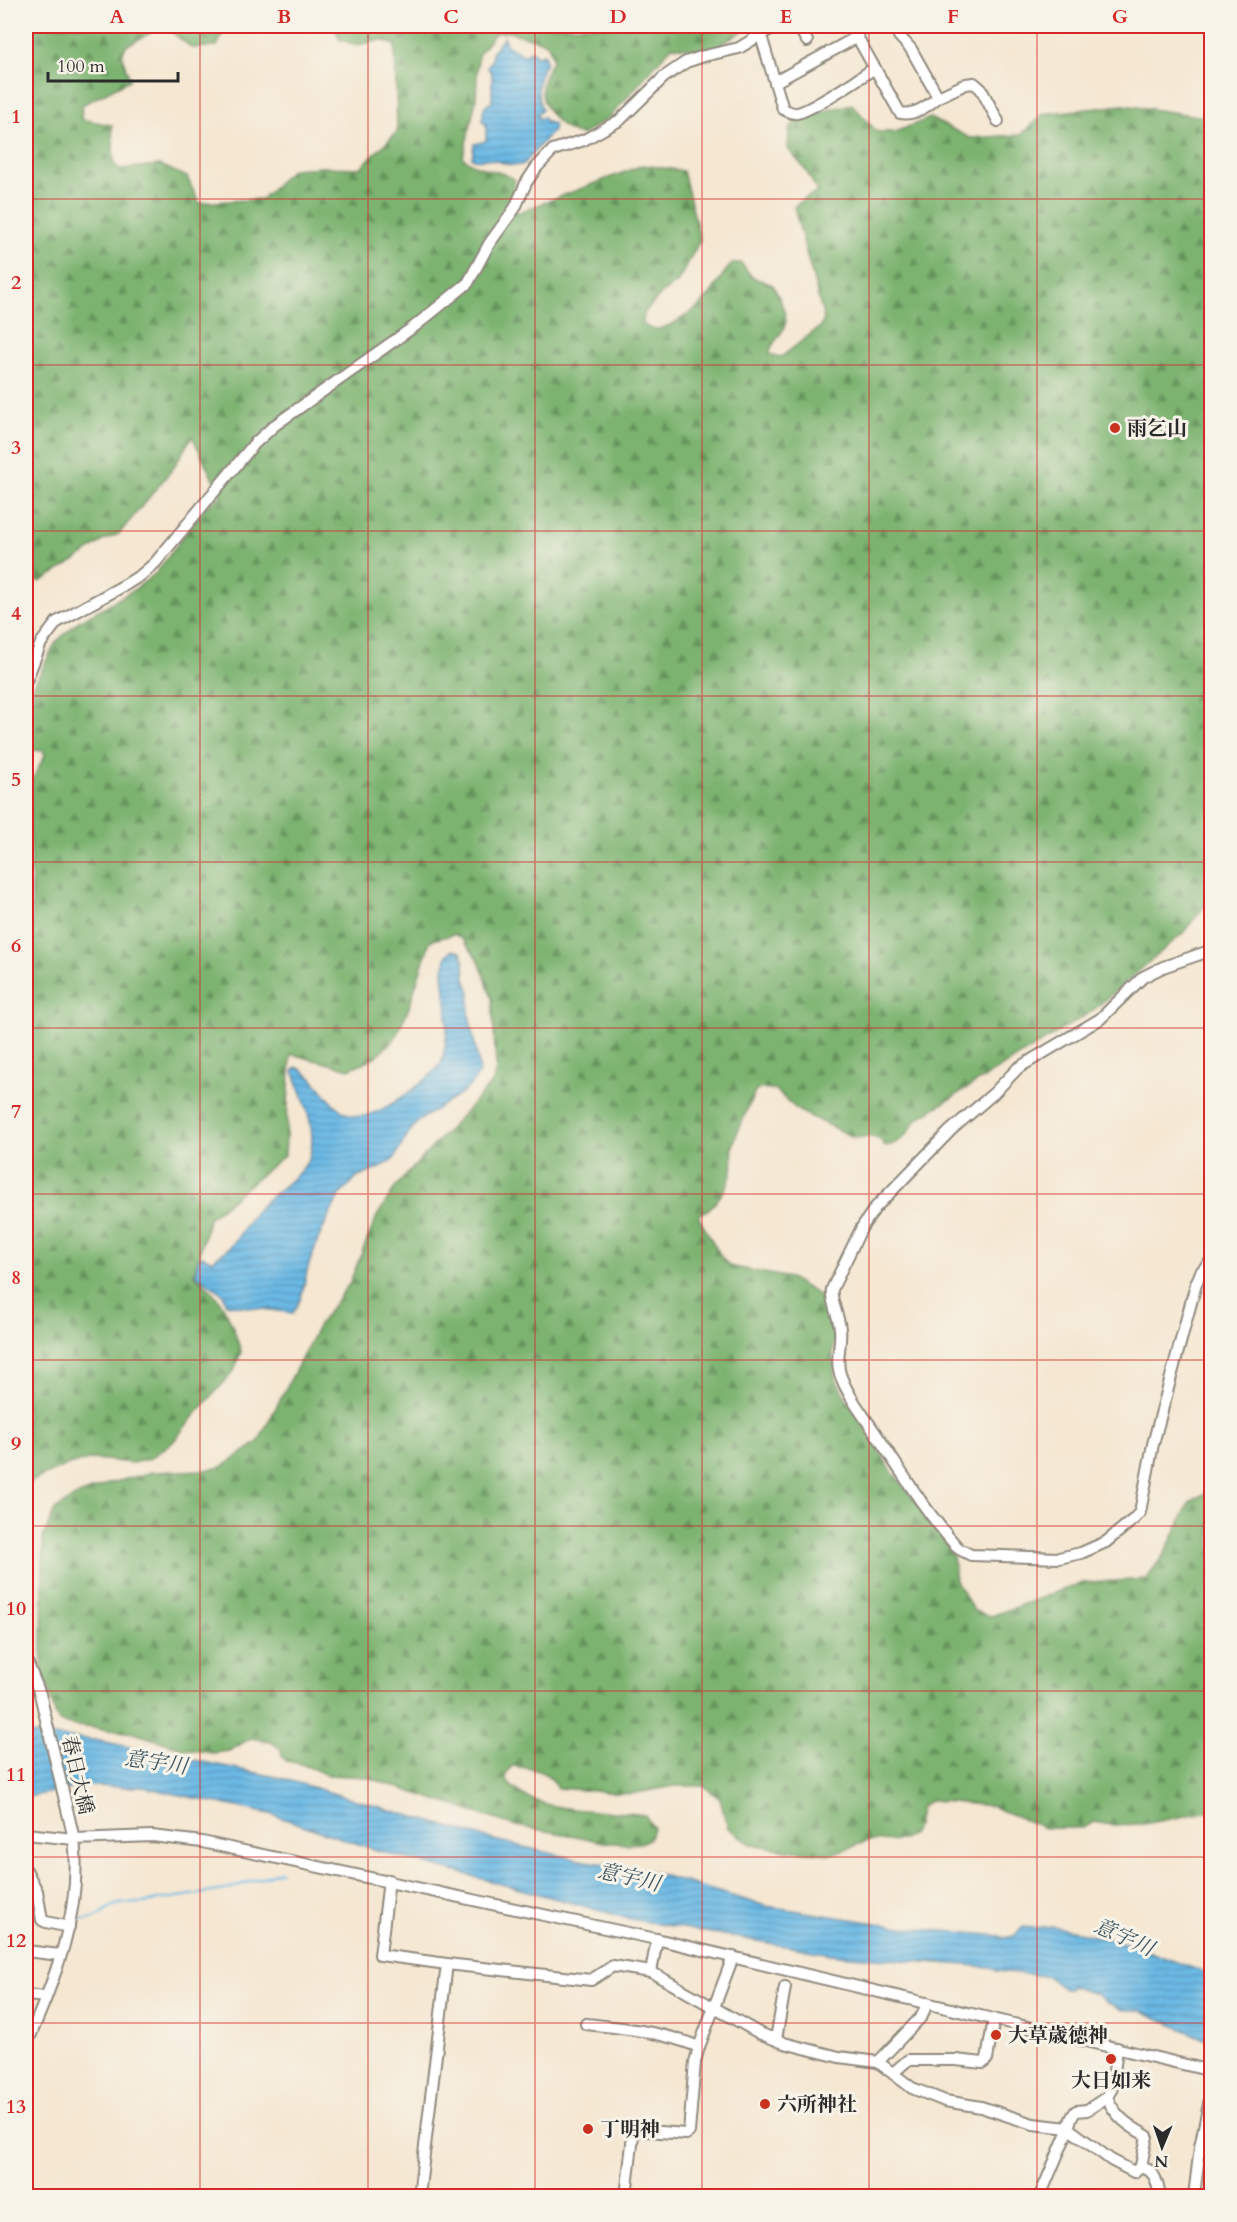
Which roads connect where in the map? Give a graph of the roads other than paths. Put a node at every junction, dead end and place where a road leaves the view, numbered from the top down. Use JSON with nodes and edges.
{"nodes":[{"id":1,"x":775,"y":26,"type":"edge"},
{"id":2,"x":798,"y":26,"type":"edge"},
{"id":3,"x":851,"y":26,"type":"edge"},
{"id":4,"x":895,"y":26,"type":"edge"},
{"id":5,"x":761,"y":36,"type":"junction"},
{"id":6,"x":857,"y":37,"type":"junction"},
{"id":7,"x":807,"y":41,"type":"dead end"},
{"id":8,"x":875,"y":68,"type":"junction"},
{"id":9,"x":776,"y":82,"type":"junction"},
{"id":10,"x":938,"y":97,"type":"junction"},
{"id":11,"x":998,"y":121,"type":"dead end"},
{"id":12,"x":26,"y":681,"type":"edge"},
{"id":13,"x":1212,"y":950,"type":"edge"},
{"id":14,"x":1212,"y":1260,"type":"edge"},
{"id":15,"x":26,"y":1659,"type":"edge"},
{"id":16,"x":26,"y":1834,"type":"edge"},
{"id":17,"x":73,"y":1835,"type":"junction"},
{"id":18,"x":26,"y":1870,"type":"edge"},
{"id":19,"x":388,"y":1880,"type":"junction"},
{"id":20,"x":69,"y":1927,"type":"junction"},
{"id":21,"x":657,"y":1939,"type":"junction"},
{"id":22,"x":26,"y":1951,"type":"edge"},
{"id":23,"x":60,"y":1955,"type":"junction"},
{"id":24,"x":733,"y":1957,"type":"junction"},
{"id":25,"x":447,"y":1964,"type":"junction"},
{"id":26,"x":651,"y":1972,"type":"junction"},
{"id":27,"x":785,"y":1987,"type":"dead end"},
{"id":28,"x":26,"y":1995,"type":"edge"},
{"id":29,"x":46,"y":1997,"type":"junction"},
{"id":30,"x":927,"y":2003,"type":"junction"},
{"id":31,"x":714,"y":2007,"type":"junction"},
{"id":32,"x":994,"y":2019,"type":"junction"},
{"id":33,"x":586,"y":2024,"type":"dead end"},
{"id":34,"x":776,"y":2039,"type":"junction"},
{"id":35,"x":26,"y":2046,"type":"edge"},
{"id":36,"x":699,"y":2047,"type":"junction"},
{"id":37,"x":1117,"y":2048,"type":"junction"},
{"id":38,"x":879,"y":2062,"type":"junction"},
{"id":39,"x":1212,"y":2071,"type":"edge"},
{"id":40,"x":894,"y":2072,"type":"junction"},
{"id":41,"x":1212,"y":2089,"type":"edge"},
{"id":42,"x":1107,"y":2097,"type":"junction"},
{"id":43,"x":1068,"y":2128,"type":"junction"},
{"id":44,"x":1141,"y":2166,"type":"junction"},
{"id":45,"x":420,"y":2196,"type":"edge"},
{"id":46,"x":626,"y":2196,"type":"edge"},
{"id":47,"x":1040,"y":2196,"type":"edge"},
{"id":48,"x":1160,"y":2196,"type":"edge"},
{"id":49,"x":1194,"y":2196,"type":"edge"}],
"edges":[{"from":1,"to":5,"type":"street"},
{"from":2,"to":7,"type":"street"},
{"from":3,"to":6,"type":"street"},
{"from":4,"to":10,"type":"street"},
{"from":5,"to":9,"type":"street"},
{"from":5,"to":12,"type":"street"},
{"from":6,"to":8,"type":"street"},
{"from":6,"to":9,"type":"street"},
{"from":8,"to":9,"type":"street"},
{"from":8,"to":10,"type":"street"},
{"from":10,"to":11,"type":"street"},
{"from":13,"to":14,"type":"street"},
{"from":15,"to":17,"type":"street","name":"春日大橋"},
{"from":16,"to":17,"type":"street"},
{"from":17,"to":19,"type":"street"},
{"from":17,"to":20,"type":"street","name":"春日大橋"},
{"from":18,"to":20,"type":"street"},
{"from":19,"to":21,"type":"street"},
{"from":19,"to":25,"type":"street"},
{"from":20,"to":23,"type":"street","name":"春日大橋"},
{"from":21,"to":24,"type":"street"},
{"from":21,"to":26,"type":"street"},
{"from":22,"to":23,"type":"street"},
{"from":23,"to":29,"type":"street","name":"春日大橋"},
{"from":24,"to":30,"type":"street"},
{"from":24,"to":31,"type":"street"},
{"from":25,"to":26,"type":"street"},
{"from":25,"to":45,"type":"street"},
{"from":26,"to":31,"type":"street"},
{"from":27,"to":34,"type":"street"},
{"from":28,"to":29,"type":"street"},
{"from":29,"to":35,"type":"street","name":"春日大橋"},
{"from":30,"to":32,"type":"street"},
{"from":30,"to":38,"type":"street"},
{"from":31,"to":34,"type":"street"},
{"from":31,"to":36,"type":"street"},
{"from":32,"to":37,"type":"street"},
{"from":32,"to":40,"type":"street"},
{"from":33,"to":36,"type":"street"},
{"from":34,"to":38,"type":"street"},
{"from":36,"to":46,"type":"street"},
{"from":37,"to":39,"type":"street"},
{"from":37,"to":42,"type":"street"},
{"from":38,"to":40,"type":"street"},
{"from":40,"to":43,"type":"street"},
{"from":41,"to":49,"type":"street"},
{"from":42,"to":43,"type":"street"},
{"from":42,"to":44,"type":"street"},
{"from":43,"to":44,"type":"street"},
{"from":43,"to":47,"type":"street"},
{"from":44,"to":48,"type":"street"}]}
